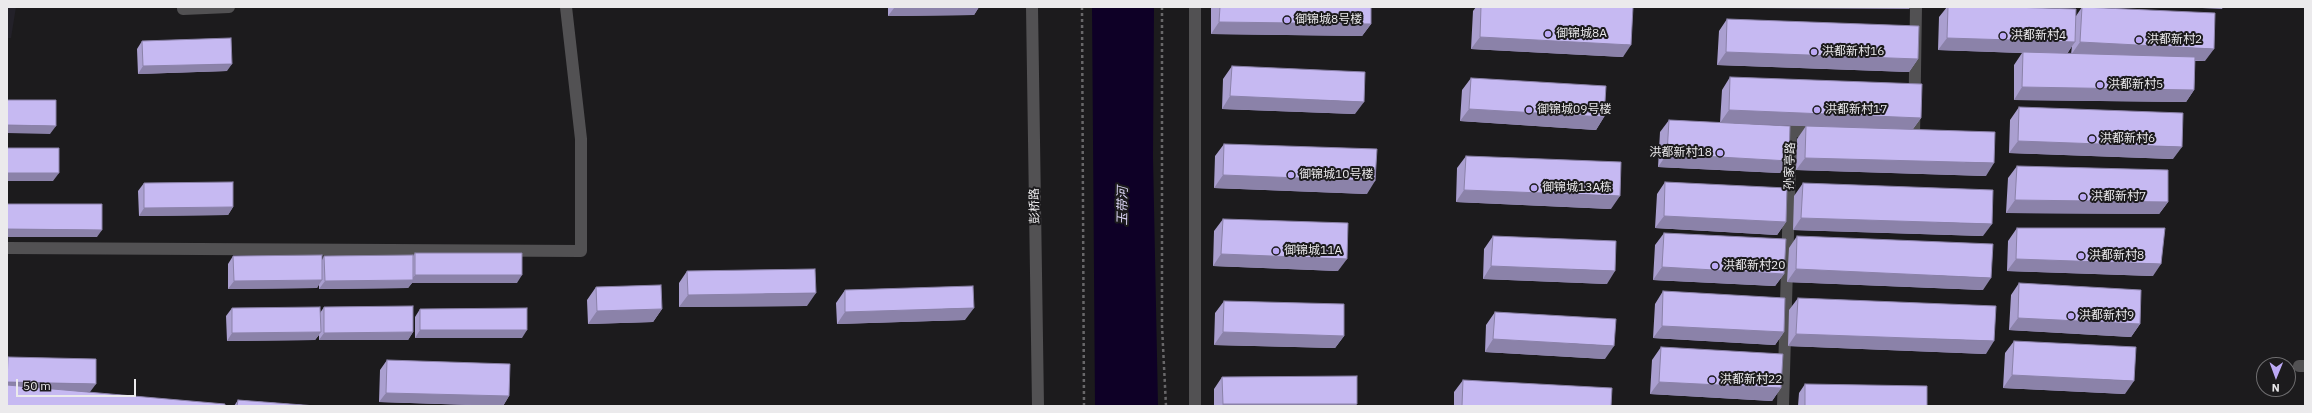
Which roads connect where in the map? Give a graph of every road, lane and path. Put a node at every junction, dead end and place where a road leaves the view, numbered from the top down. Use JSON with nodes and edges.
{"nodes":[{"id":1,"x":183,"y":7,"type":"edge"},
{"id":2,"x":229,"y":7,"type":"edge"},
{"id":3,"x":566,"y":7,"type":"edge"},
{"id":4,"x":1032,"y":7,"type":"edge"},
{"id":5,"x":1082,"y":7,"type":"edge"},
{"id":6,"x":1162,"y":7,"type":"edge"},
{"id":7,"x":1195,"y":7,"type":"edge"},
{"id":8,"x":1916,"y":7,"type":"edge"},
{"id":9,"x":1829,"y":133,"type":"edge"},
{"id":10,"x":1891,"y":136,"type":"edge"},
{"id":11,"x":7,"y":248,"type":"edge"},
{"id":12,"x":1038,"y":406,"type":"edge"},
{"id":13,"x":1084,"y":406,"type":"edge"},
{"id":14,"x":1166,"y":406,"type":"edge"},
{"id":15,"x":1196,"y":406,"type":"edge"},
{"id":16,"x":1784,"y":406,"type":"edge"}],
"edges":[{"from":1,"to":2,"type":"street"},
{"from":3,"to":11,"type":"street"},
{"from":4,"to":12,"type":"street","name":"彭桥路"},
{"from":5,"to":13,"type":"path"},
{"from":6,"to":14,"type":"path"},
{"from":7,"to":15,"type":"street"},
{"from":8,"to":10,"type":"street"},
{"from":9,"to":16,"type":"street","name":"孙家亭路"}]}
